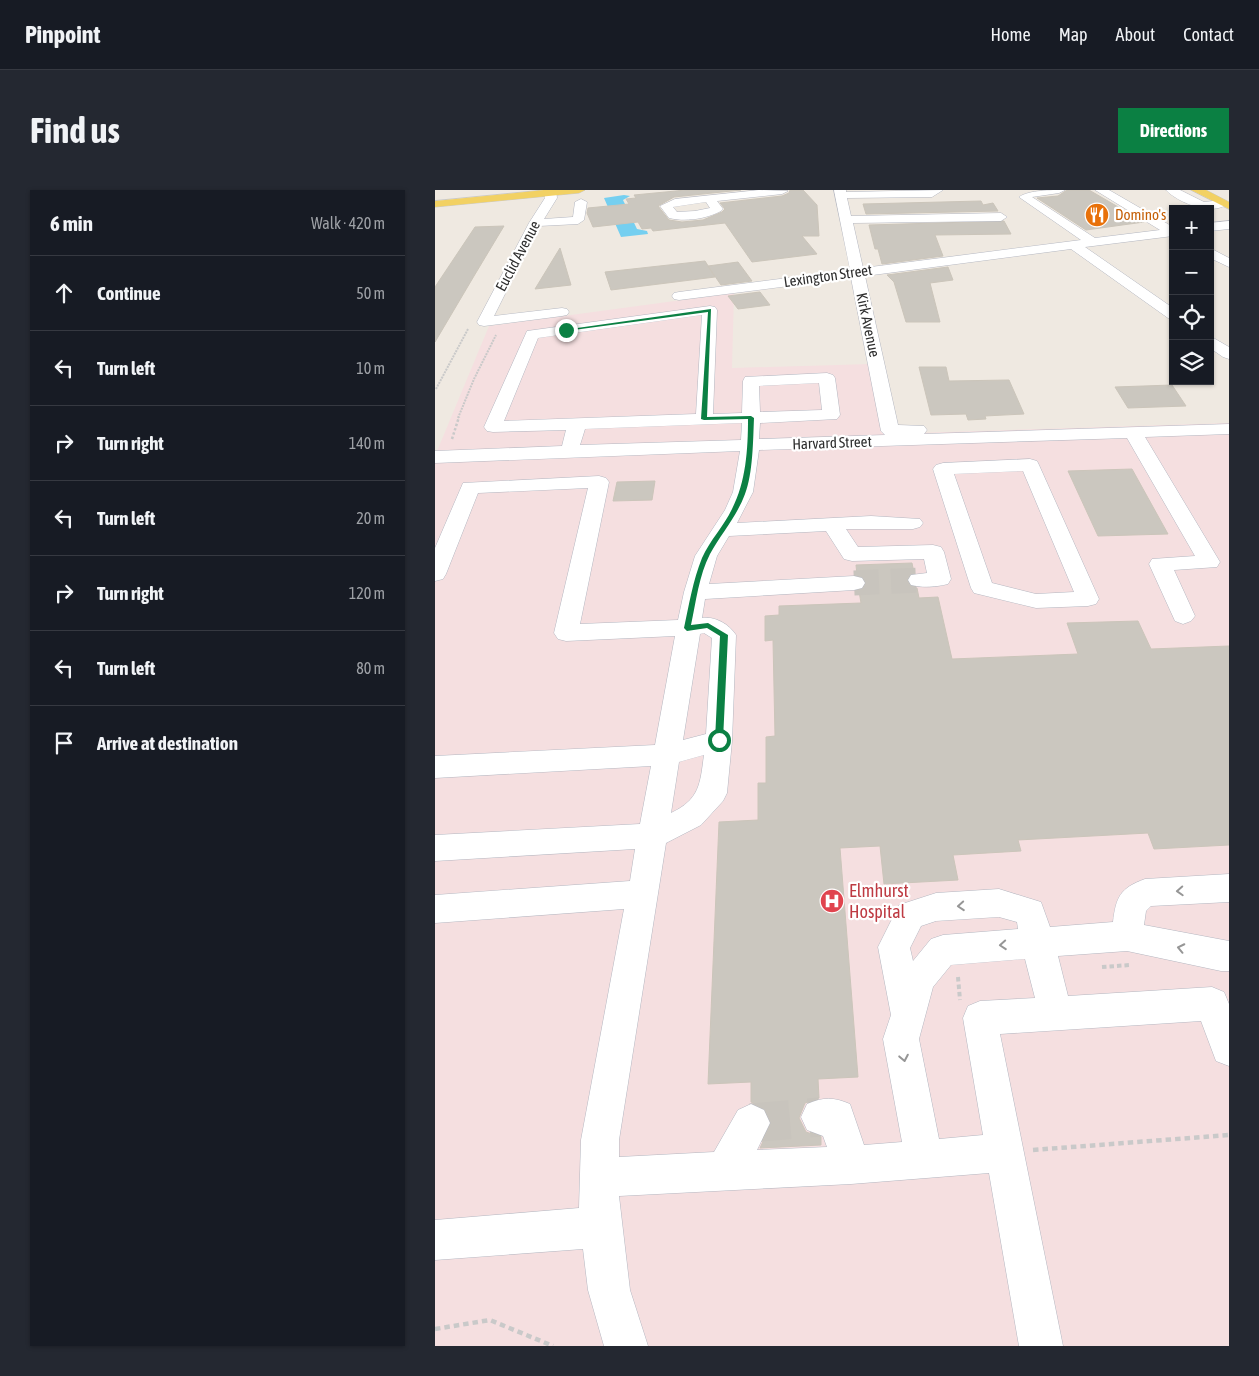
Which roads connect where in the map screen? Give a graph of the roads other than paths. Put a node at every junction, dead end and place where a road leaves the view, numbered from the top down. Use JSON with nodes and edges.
{"nodes":[{"id":1,"x":937,"y":190,"type":"edge"},
{"id":2,"x":1059,"y":190,"type":"edge"},
{"id":3,"x":1101,"y":190,"type":"edge"},
{"id":4,"x":1172,"y":190,"type":"edge"},
{"id":5,"x":1197,"y":190,"type":"edge"},
{"id":6,"x":1214,"y":190,"type":"edge"},
{"id":7,"x":550,"y":191,"type":"edge"},
{"id":8,"x":782,"y":191,"type":"dead end"},
{"id":9,"x":867,"y":192,"type":"edge"},
{"id":10,"x":840,"y":193,"type":"edge"},
{"id":11,"x":580,"y":196,"type":"edge"},
{"id":12,"x":711,"y":196,"type":"edge"},
{"id":13,"x":1227,"y":202,"type":"edge"},
{"id":14,"x":435,"y":204,"type":"edge"},
{"id":15,"x":1201,"y":205,"type":"edge"},
{"id":16,"x":1214,"y":206,"type":"edge"},
{"id":17,"x":1001,"y":217,"type":"dead end"},
{"id":18,"x":847,"y":220,"type":"junction"},
{"id":19,"x":535,"y":223,"type":"junction"},
{"id":20,"x":1157,"y":223,"type":"junction"},
{"id":21,"x":1229,"y":225,"type":"edge"},
{"id":22,"x":1169,"y":227,"type":"edge"},
{"id":23,"x":1214,"y":227,"type":"edge"},
{"id":24,"x":1169,"y":228,"type":"edge"},
{"id":25,"x":1056,"y":236,"type":"dead end"},
{"id":26,"x":1078,"y":241,"type":"junction"},
{"id":27,"x":1214,"y":254,"type":"edge"},
{"id":28,"x":1229,"y":263,"type":"edge"},
{"id":29,"x":857,"y":273,"type":"junction"},
{"id":30,"x":661,"y":298,"type":"dead end"},
{"id":31,"x":573,"y":310,"type":"dead end"},
{"id":32,"x":1169,"y":312,"type":"edge"},
{"id":33,"x":1214,"y":344,"type":"edge"},
{"id":34,"x":1229,"y":354,"type":"edge"},
{"id":35,"x":704,"y":419,"type":"junction"},
{"id":36,"x":1229,"y":421,"type":"edge"},
{"id":37,"x":577,"y":424,"type":"junction"},
{"id":38,"x":1229,"y":429,"type":"edge"},
{"id":39,"x":890,"y":431,"type":"joint"},
{"id":40,"x":751,"y":432,"type":"junction"},
{"id":41,"x":1133,"y":432,"type":"junction"},
{"id":42,"x":569,"y":452,"type":"junction"},
{"id":43,"x":435,"y":457,"type":"edge"},
{"id":44,"x":936,"y":522,"type":"junction"},
{"id":45,"x":833,"y":525,"type":"junction"},
{"id":46,"x":721,"y":530,"type":"junction"},
{"id":47,"x":852,"y":554,"type":"junction"},
{"id":48,"x":435,"y":574,"type":"edge"},
{"id":49,"x":919,"y":580,"type":"tunnel mouth"},
{"id":50,"x":854,"y":583,"type":"tunnel mouth"},
{"id":51,"x":831,"y":584,"type":"junction"},
{"id":52,"x":695,"y":592,"type":"junction"},
{"id":53,"x":1183,"y":616,"type":"dead end"},
{"id":54,"x":687,"y":628,"type":"junction"},
{"id":55,"x":719,"y":740,"type":"junction"},
{"id":56,"x":667,"y":755,"type":"junction"},
{"id":57,"x":435,"y":767,"type":"edge"},
{"id":58,"x":653,"y":836,"type":"junction"},
{"id":59,"x":435,"y":848,"type":"edge"},
{"id":60,"x":1229,"y":888,"type":"edge"},
{"id":61,"x":642,"y":894,"type":"junction"},
{"id":62,"x":435,"y":909,"type":"edge"},
{"id":63,"x":1038,"y":942,"type":"junction"},
{"id":64,"x":1133,"y":950,"type":"junction"},
{"id":65,"x":1229,"y":956,"type":"edge"},
{"id":66,"x":1056,"y":1014,"type":"junction"},
{"id":67,"x":908,"y":1016,"type":"junction"},
{"id":68,"x":1229,"y":1048,"type":"edge"},
{"id":69,"x":820,"y":1117,"type":"tunnel mouth"},
{"id":70,"x":751,"y":1123,"type":"dead end"},
{"id":71,"x":1005,"y":1153,"type":"junction"},
{"id":72,"x":924,"y":1159,"type":"junction"},
{"id":73,"x":851,"y":1165,"type":"junction"},
{"id":74,"x":725,"y":1171,"type":"junction"},
{"id":75,"x":599,"y":1177,"type":"junction"},
{"id":76,"x":601,"y":1226,"type":"junction"},
{"id":77,"x":435,"y":1240,"type":"edge"},
{"id":78,"x":626,"y":1346,"type":"edge"},
{"id":79,"x":1041,"y":1346,"type":"edge"}],
"edges":[{"from":1,"to":9,"type":"street"},
{"from":2,"to":26,"type":"street"},
{"from":3,"to":20,"type":"street"},
{"from":4,"to":15,"type":"street"},
{"from":5,"to":13,"type":"main road"},
{"from":6,"to":13,"type":"main road"},
{"from":7,"to":11,"type":"main road"},
{"from":7,"to":14,"type":"main road"},
{"from":7,"to":19,"type":"street","name":"Euclid Avenue"},
{"from":8,"to":12,"type":"street"},
{"from":9,"to":10,"type":"street"},
{"from":10,"to":18,"type":"street","name":"Kirk Avenue"},
{"from":11,"to":19,"type":"street"},
{"from":13,"to":16,"type":"street"},
{"from":17,"to":18,"type":"street"},
{"from":18,"to":29,"type":"street","name":"Kirk Avenue"},
{"from":19,"to":31,"type":"street","name":"Euclid Avenue"},
{"from":20,"to":22,"type":"street"},
{"from":20,"to":26,"type":"street"},
{"from":21,"to":23,"type":"street"},
{"from":24,"to":26,"type":"street","name":"Lexington Street"},
{"from":25,"to":26,"type":"street"},
{"from":26,"to":29,"type":"street","name":"Lexington Street"},
{"from":26,"to":32,"type":"street"},
{"from":27,"to":28,"type":"street"},
{"from":29,"to":30,"type":"street","name":"Lexington Street"},
{"from":29,"to":39,"type":"street","name":"Kirk Avenue"},
{"from":33,"to":34,"type":"street"},
{"from":35,"to":37,"type":"street"},
{"from":35,"to":37,"type":"street"},
{"from":35,"to":40,"type":"street"},
{"from":36,"to":39,"type":"street","name":"Harvard Street"},
{"from":37,"to":42,"type":"street"},
{"from":38,"to":41,"type":"street","name":"Harvard Street"},
{"from":40,"to":40,"type":"street"},
{"from":40,"to":41,"type":"street","name":"Harvard Street"},
{"from":40,"to":42,"type":"street","name":"Harvard Street"},
{"from":40,"to":46,"type":"street"},
{"from":41,"to":53,"type":"street"},
{"from":42,"to":43,"type":"street","name":"Harvard Street"},
{"from":44,"to":44,"type":"street"},
{"from":44,"to":45,"type":"street"},
{"from":45,"to":46,"type":"street"},
{"from":45,"to":47,"type":"street"},
{"from":46,"to":52,"type":"street"},
{"from":47,"to":49,"type":"street"},
{"from":47,"to":51,"type":"street"},
{"from":48,"to":54,"type":"street"},
{"from":50,"to":51,"type":"street"},
{"from":51,"to":52,"type":"street"},
{"from":52,"to":54,"type":"street"},
{"from":54,"to":55,"type":"street"},
{"from":54,"to":56,"type":"street"},
{"from":55,"to":56,"type":"street"},
{"from":55,"to":58,"type":"street"},
{"from":56,"to":57,"type":"street"},
{"from":56,"to":58,"type":"street"},
{"from":58,"to":59,"type":"street"},
{"from":58,"to":61,"type":"street"},
{"from":60,"to":64,"type":"street","one_way":true},
{"from":61,"to":62,"type":"street"},
{"from":61,"to":75,"type":"street"},
{"from":63,"to":64,"type":"street"},
{"from":63,"to":66,"type":"street"},
{"from":63,"to":67,"type":"street","one_way":true},
{"from":63,"to":67,"type":"street","one_way":true},
{"from":65,"to":64,"type":"street","one_way":true},
{"from":66,"to":68,"type":"street"},
{"from":66,"to":71,"type":"street"},
{"from":67,"to":72,"type":"street","one_way":true},
{"from":69,"to":73,"type":"street"},
{"from":70,"to":74,"type":"street"},
{"from":71,"to":72,"type":"street"},
{"from":71,"to":79,"type":"street"},
{"from":72,"to":73,"type":"street"},
{"from":73,"to":74,"type":"street"},
{"from":74,"to":75,"type":"street"},
{"from":75,"to":76,"type":"street"},
{"from":76,"to":77,"type":"street"},
{"from":76,"to":78,"type":"street"}]}
